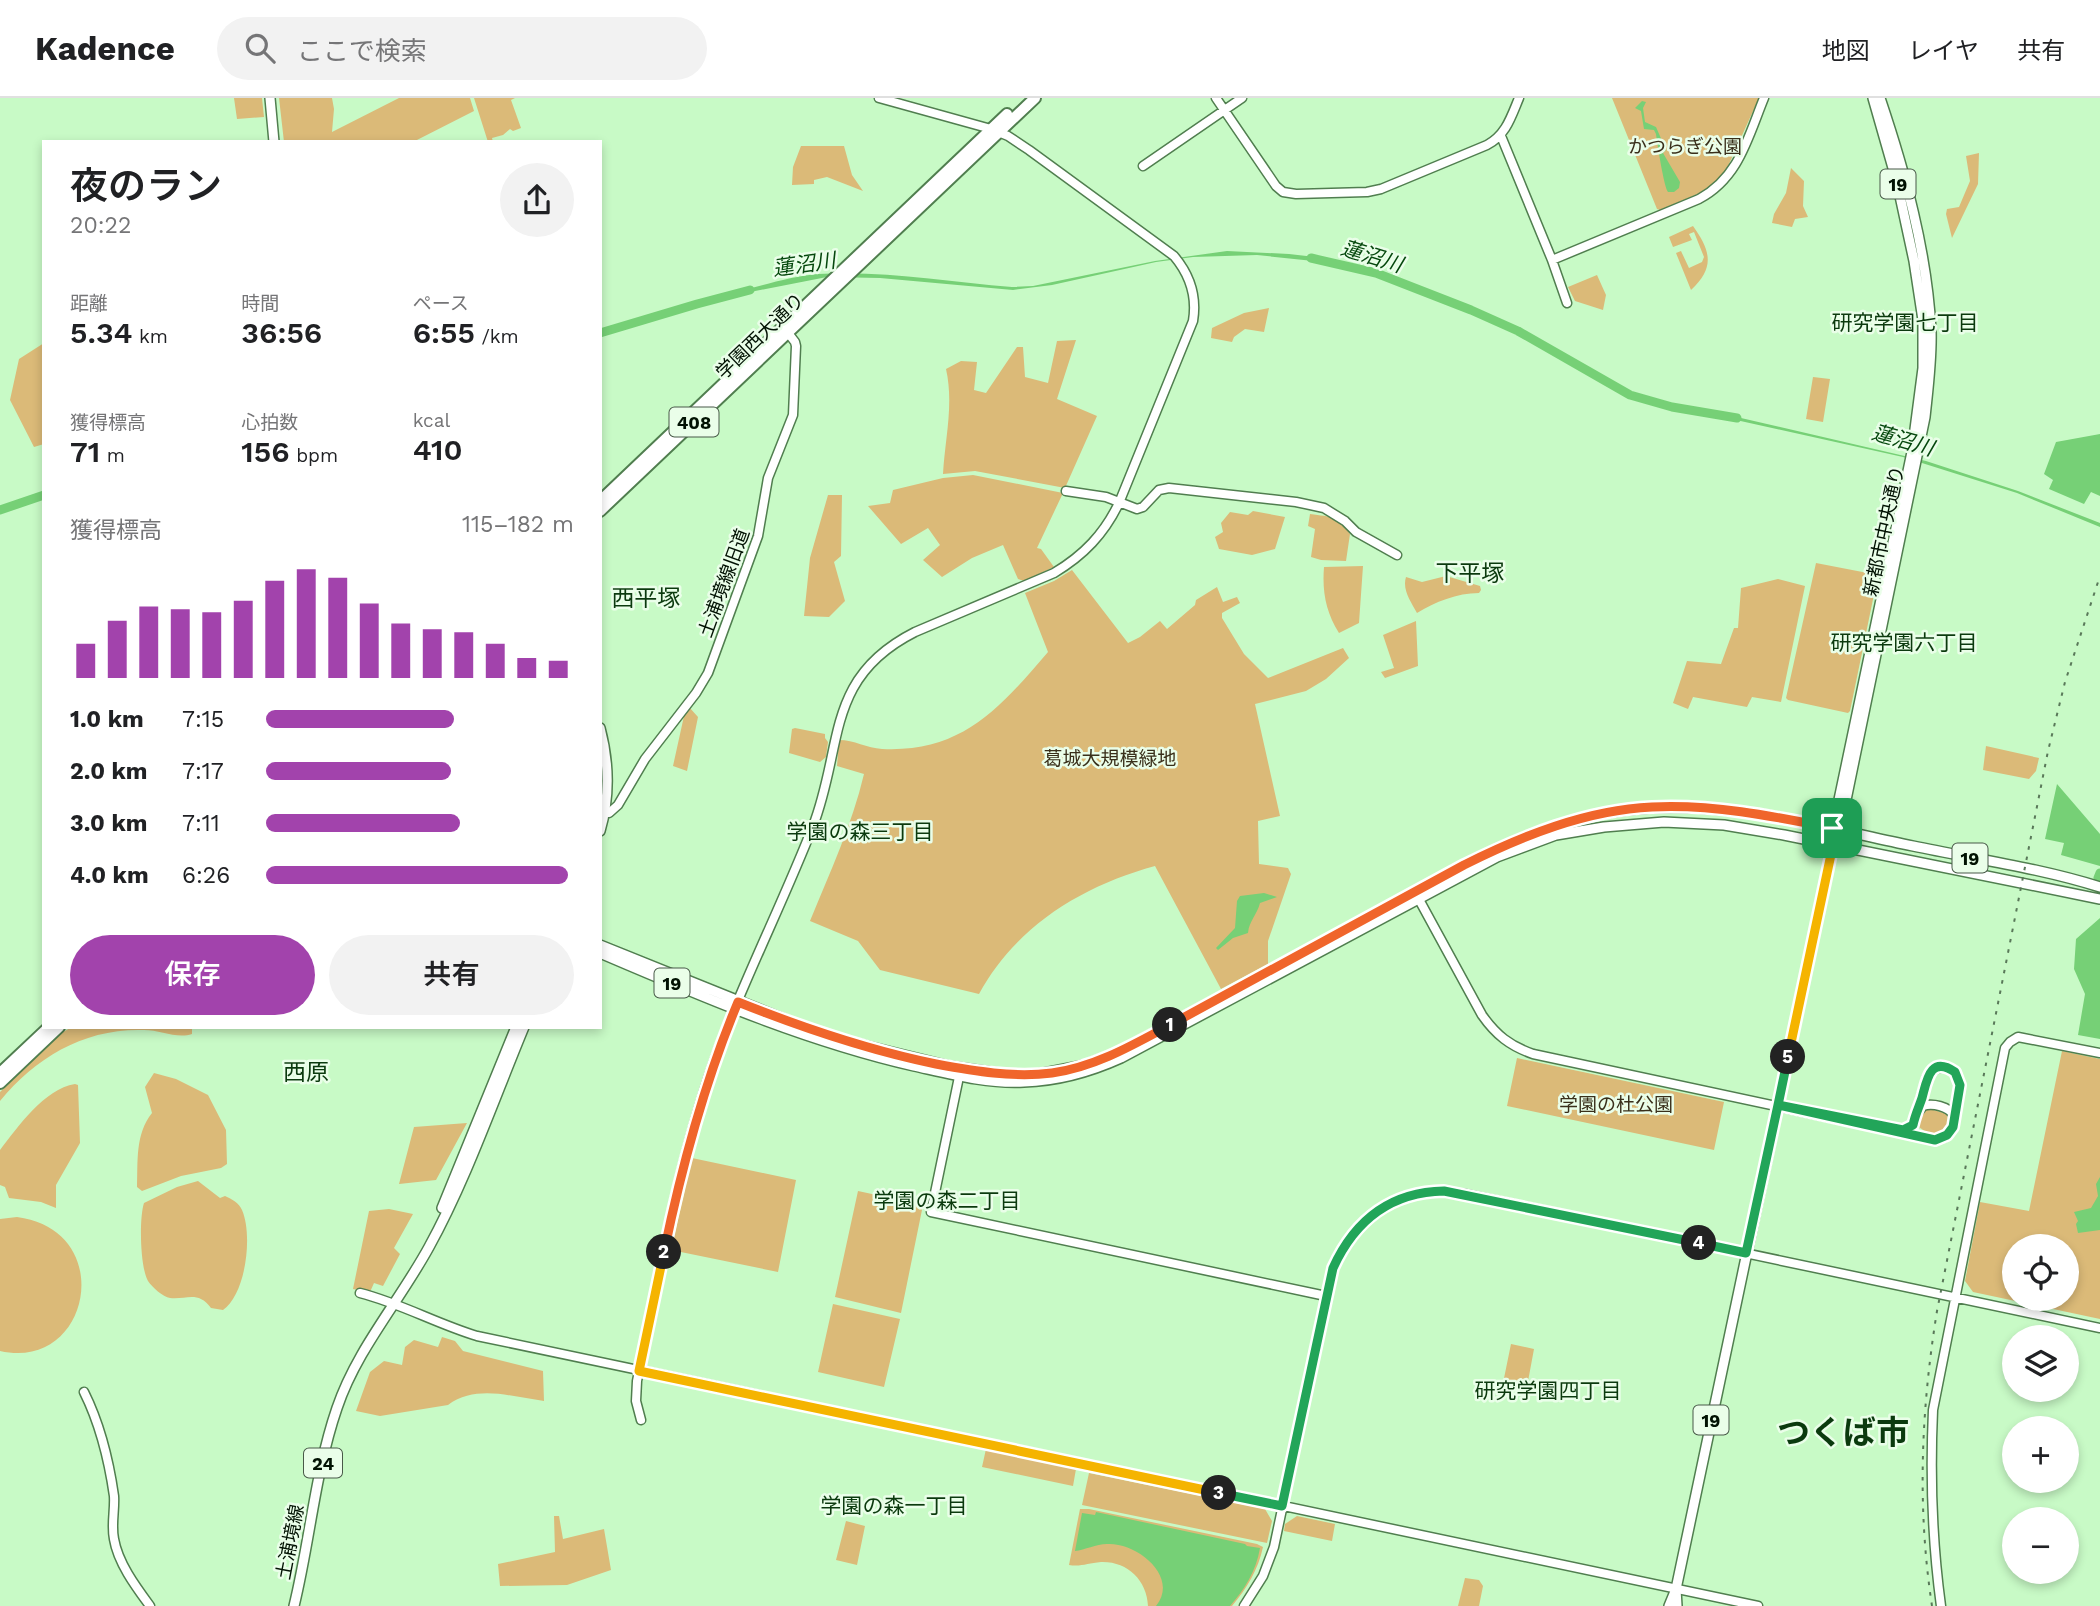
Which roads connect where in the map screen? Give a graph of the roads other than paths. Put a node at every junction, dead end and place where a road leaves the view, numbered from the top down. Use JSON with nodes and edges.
{"nodes":[{"id":1,"x":270,"y":98,"type":"edge"},
{"id":2,"x":879,"y":98,"type":"edge"},
{"id":3,"x":1024,"y":98,"type":"edge"},
{"id":4,"x":1035,"y":98,"type":"edge"},
{"id":5,"x":1216,"y":98,"type":"edge"},
{"id":6,"x":1242,"y":98,"type":"edge"},
{"id":7,"x":1519,"y":98,"type":"edge"},
{"id":8,"x":1764,"y":98,"type":"edge"},
{"id":9,"x":1873,"y":98,"type":"edge"},
{"id":10,"x":1880,"y":98,"type":"edge"},
{"id":11,"x":1224,"y":110,"type":"junction"},
{"id":12,"x":995,"y":130,"type":"junction"},
{"id":13,"x":1501,"y":136,"type":"junction"},
{"id":14,"x":274,"y":140,"type":"edge"},
{"id":15,"x":1143,"y":166,"type":"dead end"},
{"id":16,"x":1552,"y":260,"type":"junction"},
{"id":17,"x":1567,"y":303,"type":"dead end"},
{"id":18,"x":786,"y":330,"type":"junction"},
{"id":19,"x":1915,"y":452,"type":"junction"},
{"id":20,"x":1066,"y":491,"type":"dead end"},
{"id":21,"x":602,"y":498,"type":"edge"},
{"id":22,"x":1119,"y":503,"type":"junction"},
{"id":23,"x":602,"y":509,"type":"edge"},
{"id":24,"x":1396,"y":555,"type":"dead end"},
{"id":25,"x":602,"y":739,"type":"edge"},
{"id":26,"x":602,"y":813,"type":"edge"},
{"id":27,"x":1836,"y":828,"type":"junction"},
{"id":28,"x":1833,"y":845,"type":"junction"},
{"id":29,"x":2100,"y":887,"type":"edge"},
{"id":30,"x":1416,"y":895,"type":"junction"},
{"id":31,"x":2100,"y":899,"type":"edge"},
{"id":32,"x":602,"y":946,"type":"edge"},
{"id":33,"x":602,"y":954,"type":"edge"},
{"id":34,"x":737,"y":1005,"type":"junction"},
{"id":35,"x":47,"y":1029,"type":"edge"},
{"id":36,"x":58,"y":1029,"type":"edge"},
{"id":37,"x":515,"y":1029,"type":"edge"},
{"id":38,"x":523,"y":1029,"type":"edge"},
{"id":39,"x":2100,"y":1053,"type":"edge"},
{"id":40,"x":960,"y":1072,"type":"junction"},
{"id":41,"x":0,"y":1073,"type":"edge"},
{"id":42,"x":0,"y":1083,"type":"edge"},
{"id":43,"x":1778,"y":1105,"type":"junction"},
{"id":44,"x":1954,"y":1116,"type":"junction"},
{"id":45,"x":1908,"y":1128,"type":"junction"},
{"id":46,"x":1929,"y":1139,"type":"junction"},
{"id":47,"x":1746,"y":1253,"type":"junction"},
{"id":48,"x":417,"y":1267,"type":"junction"},
{"id":49,"x":360,"y":1293,"type":"dead end"},
{"id":50,"x":1326,"y":1296,"type":"junction"},
{"id":51,"x":1956,"y":1297,"type":"junction"},
{"id":52,"x":394,"y":1304,"type":"junction"},
{"id":53,"x":2100,"y":1328,"type":"edge"},
{"id":54,"x":639,"y":1371,"type":"junction"},
{"id":55,"x":84,"y":1392,"type":"dead end"},
{"id":56,"x":641,"y":1420,"type":"dead end"},
{"id":57,"x":1282,"y":1506,"type":"junction"},
{"id":58,"x":1676,"y":1589,"type":"junction"},
{"id":59,"x":150,"y":1606,"type":"edge"},
{"id":60,"x":294,"y":1606,"type":"edge"},
{"id":61,"x":1244,"y":1606,"type":"edge"},
{"id":62,"x":1669,"y":1606,"type":"edge"},
{"id":63,"x":1677,"y":1606,"type":"edge"},
{"id":64,"x":1758,"y":1606,"type":"edge"},
{"id":65,"x":1941,"y":1606,"type":"edge"}],
"edges":[{"from":1,"to":14,"type":"main road"},
{"from":2,"to":12,"type":"street"},
{"from":3,"to":12,"type":"highway","name":"学園西大通り","number":"408"},
{"from":4,"to":12,"type":"highway","name":"学園西大通り","number":"408"},
{"from":5,"to":11,"type":"street"},
{"from":6,"to":11,"type":"street"},
{"from":7,"to":13,"type":"street"},
{"from":8,"to":16,"type":"street"},
{"from":9,"to":19,"type":"main road","name":"新都市中央通り","number":"19"},
{"from":10,"to":19,"type":"main road","name":"新都市中央通り","number":"19"},
{"from":11,"to":13,"type":"street"},
{"from":11,"to":15,"type":"street"},
{"from":12,"to":18,"type":"highway","name":"学園西大通り","number":"408"},
{"from":12,"to":18,"type":"highway","name":"学園西大通り","number":"408"},
{"from":12,"to":22,"type":"street"},
{"from":13,"to":16,"type":"street"},
{"from":16,"to":17,"type":"street"},
{"from":18,"to":21,"type":"highway","name":"学園西大通り","number":"408"},
{"from":18,"to":23,"type":"highway","name":"学園西大通り","number":"408"},
{"from":18,"to":26,"type":"street","name":"土浦境線旧道"},
{"from":19,"to":27,"type":"main road","name":"新都市中央通り","number":"19"},
{"from":20,"to":22,"type":"street"},
{"from":22,"to":24,"type":"street"},
{"from":22,"to":34,"type":"street"},
{"from":25,"to":26,"type":"main road"},
{"from":27,"to":28,"type":"main road","name":"新都市中央通り","number":"19"},
{"from":27,"to":29,"type":"main road","number":"19"},
{"from":27,"to":30,"type":"main road","number":"19"},
{"from":28,"to":30,"type":"main road","number":"19"},
{"from":28,"to":31,"type":"main road","number":"19"},
{"from":28,"to":43,"type":"main road","name":"新都市中央通り","number":"19"},
{"from":30,"to":40,"type":"main road","number":"19"},
{"from":30,"to":43,"type":"street"},
{"from":32,"to":34,"type":"main road","number":"19"},
{"from":33,"to":34,"type":"main road","number":"19"},
{"from":34,"to":40,"type":"main road","number":"19"},
{"from":34,"to":54,"type":"street"},
{"from":35,"to":41,"type":"highway"},
{"from":36,"to":42,"type":"highway"},
{"from":37,"to":48,"type":"main road","number":"24"},
{"from":38,"to":48,"type":"main road","number":"24"},
{"from":39,"to":51,"type":"street"},
{"from":40,"to":50,"type":"street"},
{"from":43,"to":45,"type":"street"},
{"from":43,"to":47,"type":"main road","name":"新都市中央通り","number":"19"},
{"from":44,"to":45,"type":"street"},
{"from":44,"to":45,"type":"street"},
{"from":44,"to":46,"type":"street"},
{"from":45,"to":46,"type":"street"},
{"from":45,"to":46,"type":"street"},
{"from":47,"to":50,"type":"street"},
{"from":47,"to":51,"type":"street"},
{"from":47,"to":58,"type":"main road","name":"新都市中央通り","number":"19"},
{"from":48,"to":52,"type":"main road","number":"24"},
{"from":49,"to":52,"type":"street"},
{"from":50,"to":57,"type":"street"},
{"from":51,"to":53,"type":"street"},
{"from":51,"to":65,"type":"street"},
{"from":52,"to":54,"type":"street"},
{"from":52,"to":60,"type":"main road","name":"土浦境線","number":"24"},
{"from":54,"to":56,"type":"street"},
{"from":54,"to":57,"type":"street"},
{"from":55,"to":59,"type":"street"},
{"from":57,"to":58,"type":"street"},
{"from":57,"to":61,"type":"street"},
{"from":58,"to":62,"type":"main road","name":"新都市中央通り","number":"19"},
{"from":58,"to":63,"type":"main road","name":"新都市中央通り","number":"19"},
{"from":58,"to":64,"type":"street"}]}
